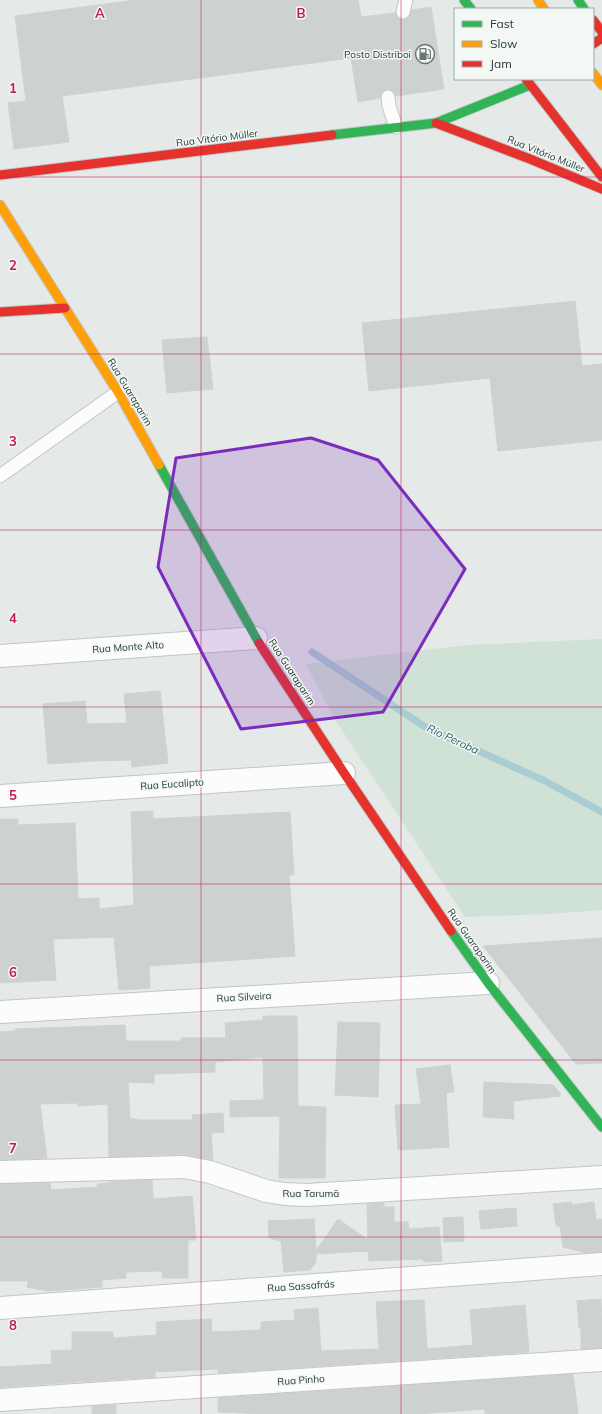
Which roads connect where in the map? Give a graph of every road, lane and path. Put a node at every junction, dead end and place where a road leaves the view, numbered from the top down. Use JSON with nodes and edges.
{"nodes":[{"id":1,"x":464,"y":0,"type":"edge"},
{"id":2,"x":470,"y":8,"type":"edge"},
{"id":3,"x":594,"y":22,"type":"edge"},
{"id":4,"x":602,"y":32,"type":"edge"},
{"id":5,"x":594,"y":75,"type":"edge"},
{"id":6,"x":528,"y":82,"type":"edge"},
{"id":7,"x":601,"y":84,"type":"edge"},
{"id":8,"x":388,"y":97,"type":"dead end"},
{"id":9,"x":436,"y":122,"type":"junction"},
{"id":10,"x":396,"y":127,"type":"junction"},
{"id":11,"x":0,"y":175,"type":"edge"},
{"id":12,"x":602,"y":177,"type":"edge"},
{"id":13,"x":602,"y":189,"type":"edge"},
{"id":14,"x":0,"y":205,"type":"edge"},
{"id":15,"x":65,"y":308,"type":"junction"},
{"id":16,"x":0,"y":312,"type":"edge"},
{"id":17,"x":118,"y":392,"type":"junction"},
{"id":18,"x":0,"y":476,"type":"edge"},
{"id":19,"x":256,"y":638,"type":"junction"},
{"id":20,"x":0,"y":656,"type":"edge"},
{"id":21,"x":344,"y":773,"type":"junction"},
{"id":22,"x":0,"y":796,"type":"edge"},
{"id":23,"x":488,"y":983,"type":"junction"},
{"id":24,"x":0,"y":1012,"type":"edge"},
{"id":25,"x":602,"y":1127,"type":"edge"},
{"id":26,"x":0,"y":1172,"type":"edge"},
{"id":27,"x":602,"y":1177,"type":"edge"},
{"id":28,"x":602,"y":1264,"type":"edge"},
{"id":29,"x":0,"y":1308,"type":"edge"},
{"id":30,"x":602,"y":1360,"type":"edge"},
{"id":31,"x":0,"y":1400,"type":"edge"}],
"edges":[{"from":1,"to":2,"type":"main road"},
{"from":3,"to":4,"type":"main road"},
{"from":5,"to":7,"type":"main road"},
{"from":6,"to":9,"type":"main road","name":"Rua Vitório Müller"},
{"from":6,"to":12,"type":"main road"},
{"from":8,"to":10,"type":"lane"},
{"from":9,"to":10,"type":"main road","name":"Rua Vitório Müller"},
{"from":9,"to":13,"type":"main road","name":"Rua Vitório Müller"},
{"from":10,"to":11,"type":"main road","name":"Rua Vitório Müller"},
{"from":14,"to":15,"type":"main road","name":"Rua Guaraparim"},
{"from":15,"to":16,"type":"main road"},
{"from":15,"to":17,"type":"main road","name":"Rua Guaraparim"},
{"from":17,"to":18,"type":"lane"},
{"from":17,"to":19,"type":"main road","name":"Rua Guaraparim"},
{"from":19,"to":20,"type":"street","name":"Rua Monte Alto"},
{"from":19,"to":21,"type":"main road","name":"Rua Guaraparim"},
{"from":21,"to":22,"type":"street","name":"Rua Eucalipto"},
{"from":21,"to":23,"type":"main road","name":"Rua Guaraparim"},
{"from":23,"to":24,"type":"street","name":"Rua Silveira"},
{"from":23,"to":25,"type":"main road","name":"Rua Guaraparim"},
{"from":26,"to":27,"type":"street","name":"Rua Tarumã"},
{"from":28,"to":29,"type":"street","name":"Rua Sassafrás"},
{"from":30,"to":31,"type":"street","name":"Rua Pinho"}]}
